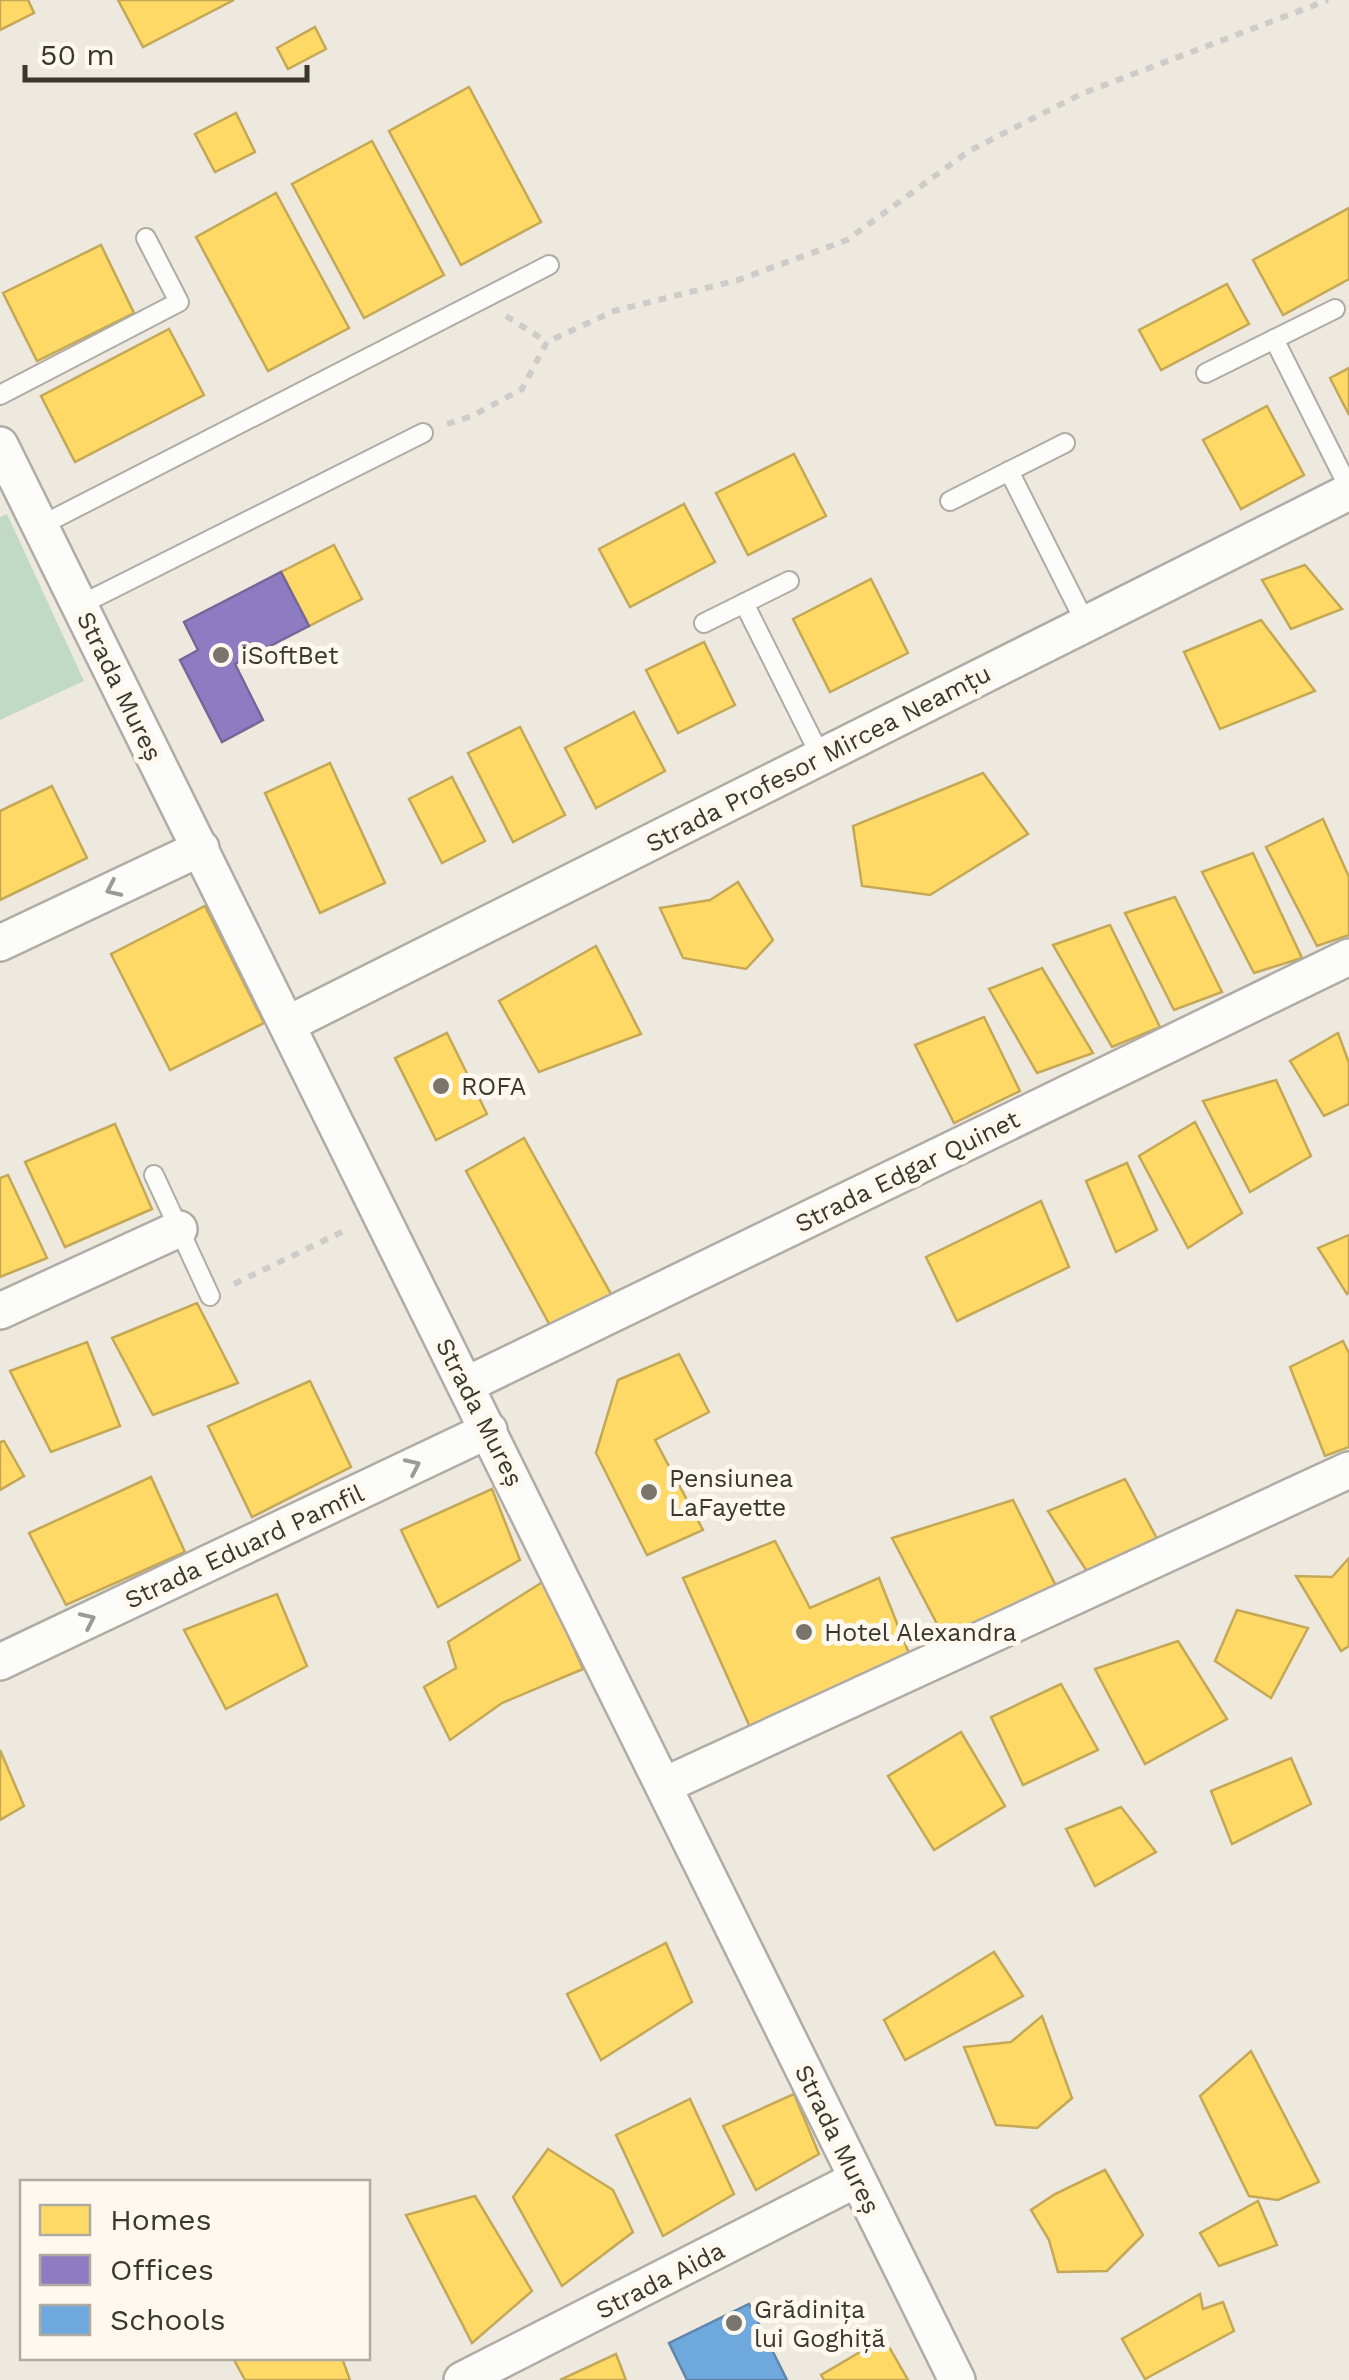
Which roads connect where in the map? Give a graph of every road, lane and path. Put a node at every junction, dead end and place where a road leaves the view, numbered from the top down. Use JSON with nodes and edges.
{"nodes":[{"id":1,"x":1328,"y":0,"type":"edge"},
{"id":2,"x":146,"y":238,"type":"dead end"},
{"id":3,"x":549,"y":264,"type":"dead end"},
{"id":4,"x":481,"y":300,"type":"junction"},
{"id":5,"x":1334,"y":309,"type":"dead end"},
{"id":6,"x":1274,"y":339,"type":"junction"},
{"id":7,"x":547,"y":342,"type":"junction"},
{"id":8,"x":1206,"y":373,"type":"dead end"},
{"id":9,"x":0,"y":395,"type":"edge"},
{"id":10,"x":422,"y":433,"type":"joint"},
{"id":11,"x":1064,"y":443,"type":"dead end"},
{"id":12,"x":0,"y":445,"type":"edge"},
{"id":13,"x":1009,"y":471,"type":"junction"},
{"id":14,"x":1349,"y":490,"type":"edge"},
{"id":15,"x":950,"y":500,"type":"dead end"},
{"id":16,"x":40,"y":526,"type":"junction"},
{"id":17,"x":789,"y":581,"type":"dead end"},
{"id":18,"x":744,"y":603,"type":"junction"},
{"id":19,"x":80,"y":605,"type":"junction"},
{"id":20,"x":704,"y":623,"type":"dead end"},
{"id":21,"x":1086,"y":624,"type":"junction"},
{"id":22,"x":821,"y":757,"type":"junction"},
{"id":23,"x":201,"y":848,"type":"junction"},
{"id":24,"x":0,"y":944,"type":"edge"},
{"id":25,"x":1349,"y":957,"type":"edge"},
{"id":26,"x":288,"y":1024,"type":"junction"},
{"id":27,"x":154,"y":1175,"type":"dead end"},
{"id":28,"x":381,"y":1213,"type":"junction"},
{"id":29,"x":179,"y":1229,"type":"junction"},
{"id":30,"x":210,"y":1296,"type":"joint"},
{"id":31,"x":0,"y":1311,"type":"edge"},
{"id":32,"x":466,"y":1385,"type":"junction"},
{"id":33,"x":489,"y":1430,"type":"junction"},
{"id":34,"x":1349,"y":1470,"type":"edge"},
{"id":35,"x":0,"y":1662,"type":"edge"},
{"id":36,"x":665,"y":1784,"type":"junction"},
{"id":37,"x":857,"y":2179,"type":"junction"},
{"id":38,"x":462,"y":2380,"type":"edge"},
{"id":39,"x":957,"y":2380,"type":"edge"}],
"edges":[{"from":1,"to":7,"type":"path"},
{"from":2,"to":9,"type":"lane"},
{"from":3,"to":4,"type":"lane"},
{"from":4,"to":7,"type":"path"},
{"from":4,"to":16,"type":"lane"},
{"from":5,"to":6,"type":"lane"},
{"from":6,"to":8,"type":"lane"},
{"from":6,"to":14,"type":"lane"},
{"from":7,"to":10,"type":"path"},
{"from":10,"to":19,"type":"lane"},
{"from":11,"to":13,"type":"lane"},
{"from":12,"to":16,"type":"street","name":"Strada Mureș"},
{"from":13,"to":15,"type":"lane"},
{"from":13,"to":21,"type":"lane"},
{"from":14,"to":21,"type":"street","name":"Strada Profesor Mircea Neamțu"},
{"from":16,"to":19,"type":"street","name":"Strada Mureș"},
{"from":17,"to":18,"type":"lane"},
{"from":18,"to":20,"type":"lane"},
{"from":18,"to":22,"type":"lane"},
{"from":19,"to":23,"type":"street","name":"Strada Mureș"},
{"from":21,"to":22,"type":"street","name":"Strada Profesor Mircea Neamțu"},
{"from":22,"to":26,"type":"street","name":"Strada Profesor Mircea Neamțu"},
{"from":23,"to":24,"type":"street","one_way":true},
{"from":23,"to":26,"type":"street","name":"Strada Mureș"},
{"from":25,"to":32,"type":"street","name":"Strada Edgar Quinet"},
{"from":26,"to":28,"type":"street","name":"Strada Mureș"},
{"from":27,"to":29,"type":"lane"},
{"from":28,"to":30,"type":"path"},
{"from":28,"to":32,"type":"street","name":"Strada Mureș"},
{"from":29,"to":30,"type":"lane"},
{"from":29,"to":31,"type":"street"},
{"from":32,"to":33,"type":"street","name":"Strada Mureș"},
{"from":35,"to":33,"type":"street","name":"Strada Eduard Pamfil","one_way":true},
{"from":33,"to":36,"type":"street","name":"Strada Mureș"},
{"from":34,"to":36,"type":"street"},
{"from":36,"to":37,"type":"street","name":"Strada Mureș"},
{"from":37,"to":38,"type":"street","name":"Strada Aida"},
{"from":37,"to":39,"type":"street","name":"Strada Mureș"}]}
